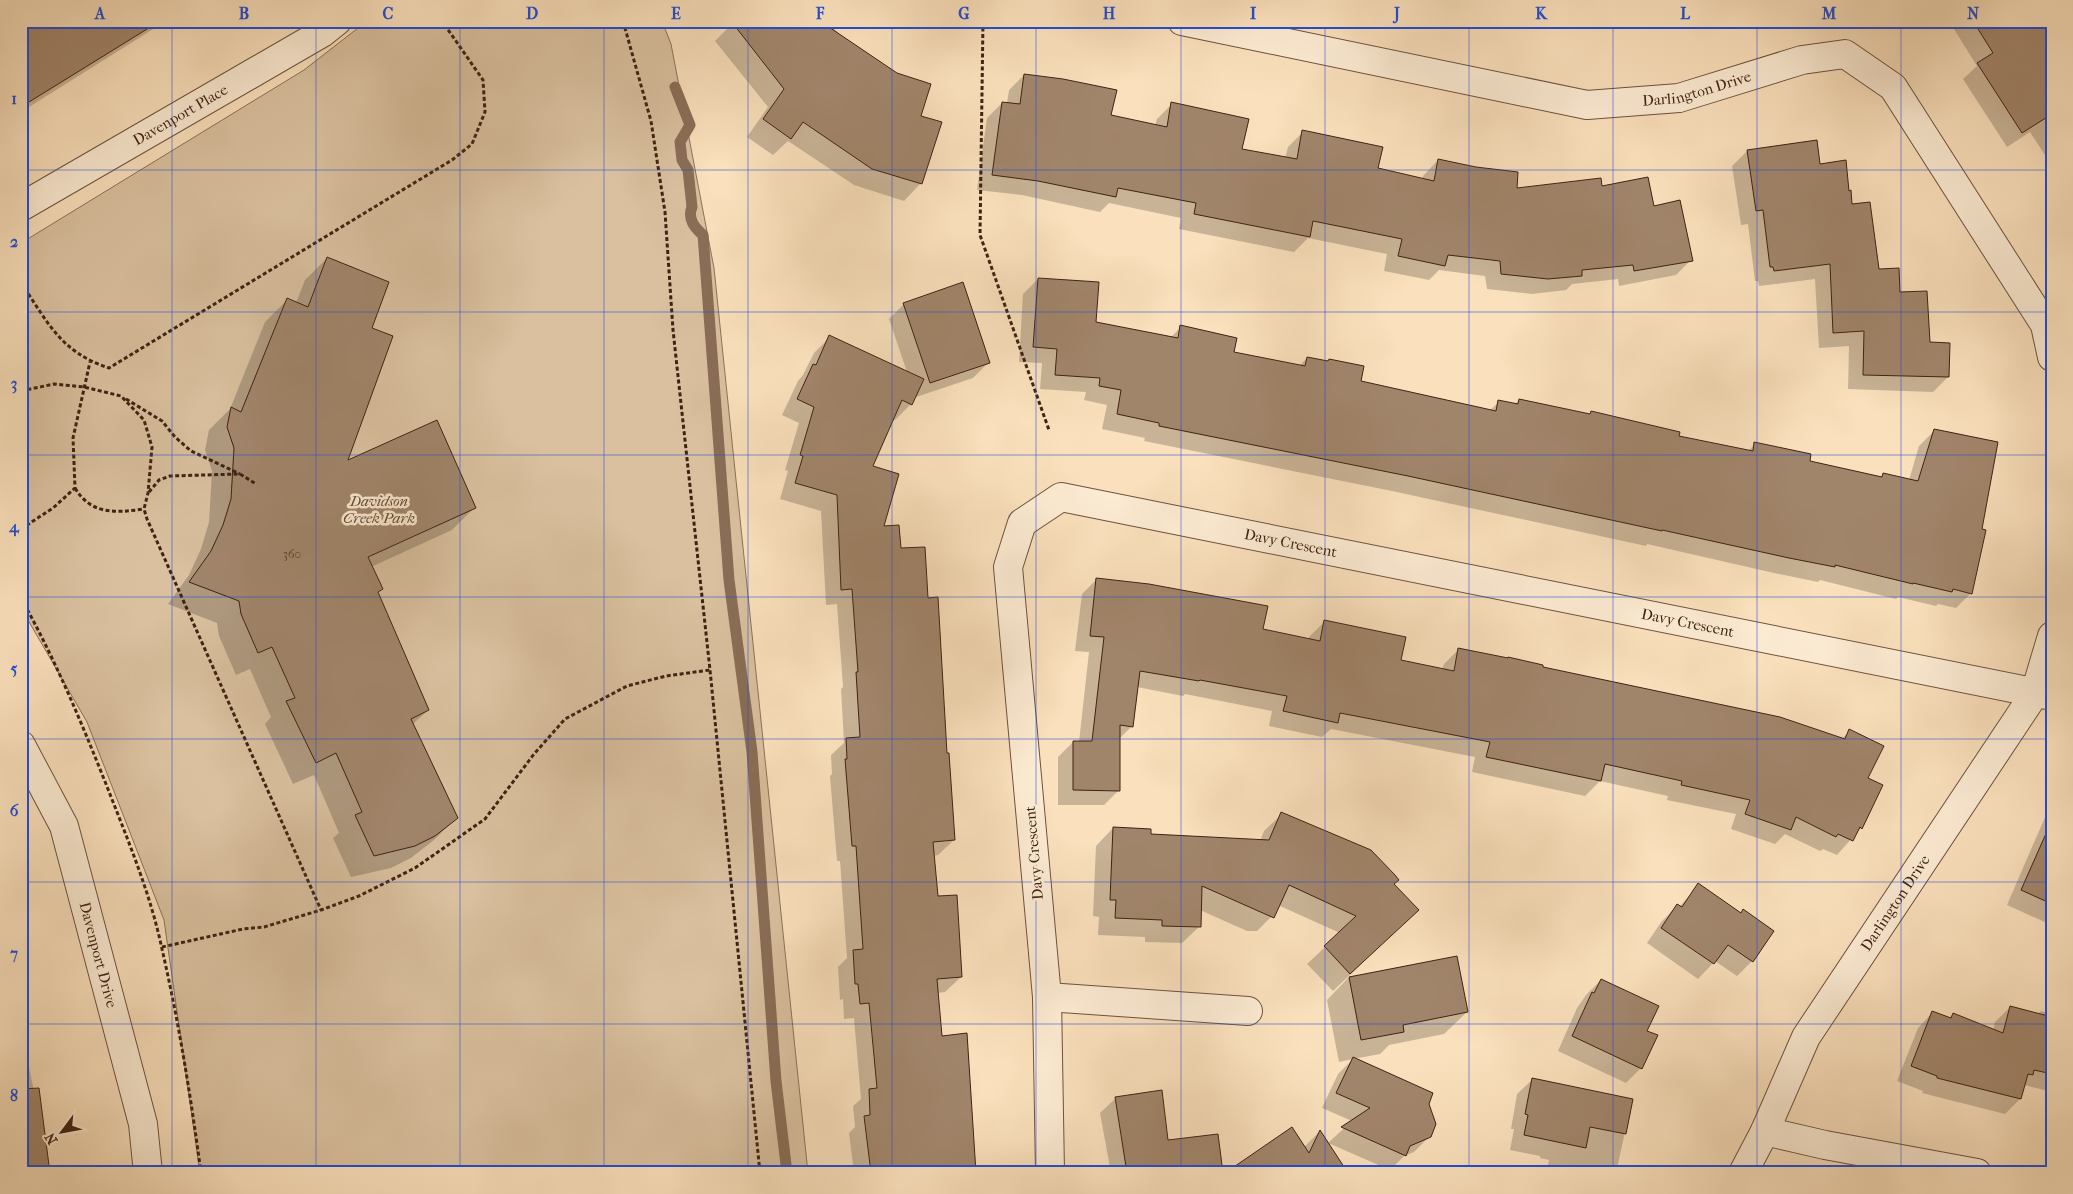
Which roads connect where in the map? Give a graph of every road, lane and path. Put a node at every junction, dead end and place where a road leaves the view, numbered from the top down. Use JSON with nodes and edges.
{"nodes":[{"id":1,"x":337,"y":21,"type":"edge"},
{"id":2,"x":442,"y":21,"type":"edge"},
{"id":3,"x":623,"y":21,"type":"edge"},
{"id":4,"x":983,"y":21,"type":"edge"},
{"id":5,"x":1182,"y":21,"type":"edge"},
{"id":6,"x":21,"y":207,"type":"edge"},
{"id":7,"x":21,"y":283,"type":"edge"},
{"id":8,"x":2052,"y":357,"type":"edge"},
{"id":9,"x":90,"y":362,"type":"junction"},
{"id":10,"x":84,"y":387,"type":"junction"},
{"id":11,"x":21,"y":391,"type":"edge"},
{"id":12,"x":121,"y":396,"type":"junction"},
{"id":13,"x":1049,"y":430,"type":"dead end"},
{"id":14,"x":240,"y":474,"type":"junction"},
{"id":15,"x":256,"y":484,"type":"dead end"},
{"id":16,"x":75,"y":488,"type":"junction"},
{"id":17,"x":148,"y":493,"type":"junction"},
{"id":18,"x":144,"y":509,"type":"junction"},
{"id":19,"x":21,"y":529,"type":"edge"},
{"id":20,"x":21,"y":598,"type":"edge"},
{"id":21,"x":2052,"y":636,"type":"edge"},
{"id":22,"x":710,"y":670,"type":"junction"},
{"id":23,"x":2043,"y":694,"type":"edge"},
{"id":24,"x":21,"y":745,"type":"edge"},
{"id":25,"x":321,"y":910,"type":"junction"},
{"id":26,"x":162,"y":947,"type":"junction"},
{"id":27,"x":1047,"y":997,"type":"junction"},
{"id":28,"x":1248,"y":1011,"type":"dead end"},
{"id":29,"x":1764,"y":1131,"type":"junction"},
{"id":30,"x":148,"y":1173,"type":"edge"},
{"id":31,"x":201,"y":1173,"type":"edge"},
{"id":32,"x":760,"y":1173,"type":"edge"},
{"id":33,"x":1050,"y":1173,"type":"edge"},
{"id":34,"x":1744,"y":1173,"type":"edge"},
{"id":35,"x":1977,"y":1173,"type":"edge"}],
"edges":[{"from":1,"to":6,"type":"street","name":"Davenport Place"},
{"from":2,"to":9,"type":"path"},
{"from":3,"to":22,"type":"path"},
{"from":4,"to":13,"type":"path"},
{"from":5,"to":8,"type":"street","name":"Darlington Drive"},
{"from":7,"to":9,"type":"path"},
{"from":9,"to":10,"type":"path"},
{"from":10,"to":11,"type":"path"},
{"from":10,"to":12,"type":"path"},
{"from":10,"to":16,"type":"path"},
{"from":12,"to":14,"type":"path"},
{"from":12,"to":17,"type":"path"},
{"from":14,"to":15,"type":"path"},
{"from":14,"to":17,"type":"path"},
{"from":16,"to":18,"type":"path"},
{"from":16,"to":19,"type":"path"},
{"from":17,"to":18,"type":"path"},
{"from":18,"to":25,"type":"path"},
{"from":20,"to":26,"type":"path"},
{"from":21,"to":23,"type":"street","name":"Darlington Drive"},
{"from":22,"to":25,"type":"path"},
{"from":22,"to":32,"type":"path"},
{"from":23,"to":27,"type":"street","name":"Davy Crescent"},
{"from":23,"to":29,"type":"street","name":"Darlington Drive"},
{"from":24,"to":30,"type":"street","name":"Davenport Drive"},
{"from":25,"to":26,"type":"path"},
{"from":26,"to":31,"type":"path"},
{"from":27,"to":28,"type":"street"},
{"from":27,"to":33,"type":"street","name":"Davy Crescent"},
{"from":29,"to":34,"type":"street","name":"Darlington Drive"},
{"from":29,"to":35,"type":"street"}]}
